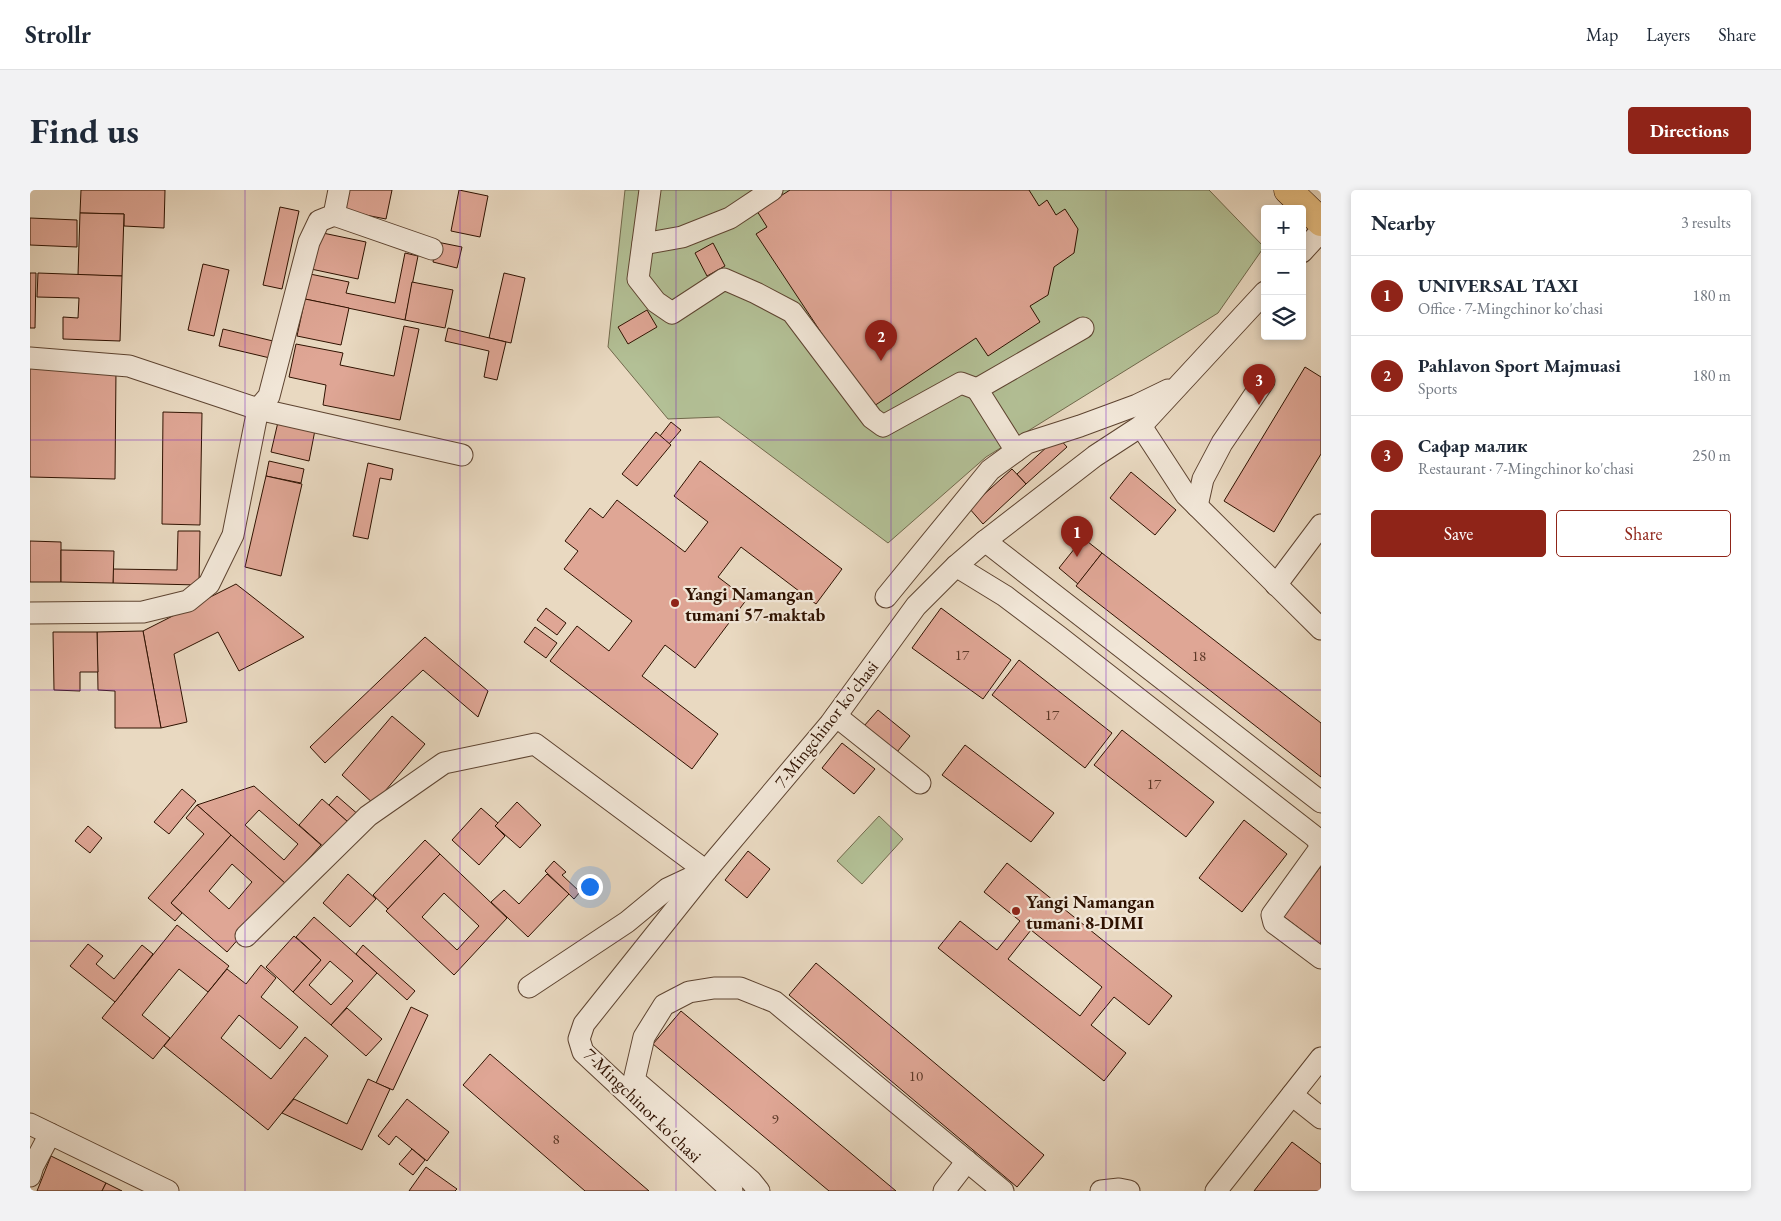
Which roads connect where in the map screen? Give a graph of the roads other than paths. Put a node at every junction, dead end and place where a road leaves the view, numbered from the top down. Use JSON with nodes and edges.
{"nodes":[{"id":1,"x":338,"y":190,"type":"edge"},
{"id":2,"x":650,"y":190,"type":"edge"},
{"id":3,"x":772,"y":190,"type":"edge"},
{"id":4,"x":1288,"y":190,"type":"edge"},
{"id":5,"x":334,"y":215,"type":"junction"},
{"id":6,"x":1321,"y":222,"type":"edge"},
{"id":7,"x":1321,"y":231,"type":"edge"},
{"id":8,"x":643,"y":244,"type":"junction"},
{"id":9,"x":432,"y":249,"type":"dead end"},
{"id":10,"x":1304,"y":250,"type":"edge"},
{"id":11,"x":1262,"y":295,"type":"edge"},
{"id":12,"x":1083,"y":328,"type":"dead end"},
{"id":13,"x":30,"y":358,"type":"edge"},
{"id":14,"x":1264,"y":381,"type":"dead end"},
{"id":15,"x":1179,"y":384,"type":"junction"},
{"id":16,"x":977,"y":390,"type":"junction"},
{"id":17,"x":258,"y":408,"type":"junction"},
{"id":18,"x":1141,"y":426,"type":"junction"},
{"id":19,"x":1016,"y":451,"type":"junction"},
{"id":20,"x":462,"y":456,"type":"dead end"},
{"id":21,"x":1197,"y":506,"type":"junction"},
{"id":22,"x":1321,"y":525,"type":"edge"},
{"id":23,"x":985,"y":541,"type":"junction"},
{"id":24,"x":956,"y":566,"type":"junction"},
{"id":25,"x":1276,"y":585,"type":"junction"},
{"id":26,"x":886,"y":596,"type":"dead end"},
{"id":27,"x":30,"y":613,"type":"edge"},
{"id":28,"x":1321,"y":629,"type":"edge"},
{"id":29,"x":836,"y":716,"type":"junction"},
{"id":30,"x":920,"y":783,"type":"dead end"},
{"id":31,"x":1321,"y":802,"type":"edge"},
{"id":32,"x":1321,"y":846,"type":"edge"},
{"id":33,"x":706,"y":871,"type":"junction"},
{"id":34,"x":246,"y":936,"type":"dead end"},
{"id":35,"x":1321,"y":958,"type":"edge"},
{"id":36,"x":529,"y":987,"type":"dead end"},
{"id":37,"x":1321,"y":1058,"type":"edge"},
{"id":38,"x":1292,"y":1095,"type":"junction"},
{"id":39,"x":1317,"y":1107,"type":"edge"},
{"id":40,"x":30,"y":1124,"type":"edge"},
{"id":41,"x":50,"y":1134,"type":"junction"},
{"id":42,"x":967,"y":1162,"type":"junction"},
{"id":43,"x":31,"y":1170,"type":"edge"},
{"id":44,"x":168,"y":1191,"type":"edge"},
{"id":45,"x":732,"y":1191,"type":"edge"},
{"id":46,"x":759,"y":1191,"type":"edge"},
{"id":47,"x":944,"y":1191,"type":"edge"},
{"id":48,"x":1002,"y":1191,"type":"edge"},
{"id":49,"x":1101,"y":1191,"type":"edge"},
{"id":50,"x":1129,"y":1191,"type":"edge"},
{"id":51,"x":1216,"y":1191,"type":"edge"}],
"edges":[{"from":1,"to":5,"type":"street"},
{"from":2,"to":8,"type":"street"},
{"from":3,"to":8,"type":"street"},
{"from":4,"to":6,"type":"main road"},
{"from":5,"to":9,"type":"street"},
{"from":5,"to":17,"type":"street"},
{"from":7,"to":10,"type":"street"},
{"from":8,"to":16,"type":"street"},
{"from":11,"to":15,"type":"street","name":"7-Mingchinor ko'chasi"},
{"from":12,"to":16,"type":"street"},
{"from":13,"to":17,"type":"street"},
{"from":14,"to":21,"type":"street"},
{"from":15,"to":18,"type":"street","name":"7-Mingchinor ko'chasi"},
{"from":15,"to":19,"type":"street"},
{"from":16,"to":19,"type":"street"},
{"from":17,"to":20,"type":"street"},
{"from":17,"to":27,"type":"street"},
{"from":18,"to":21,"type":"street"},
{"from":18,"to":23,"type":"street","name":"7-Mingchinor ko'chasi"},
{"from":19,"to":26,"type":"street"},
{"from":21,"to":25,"type":"street"},
{"from":22,"to":25,"type":"street"},
{"from":23,"to":24,"type":"street","name":"7-Mingchinor ko'chasi"},
{"from":23,"to":31,"type":"street"},
{"from":24,"to":29,"type":"street","name":"7-Mingchinor ko'chasi"},
{"from":24,"to":32,"type":"street"},
{"from":25,"to":28,"type":"street"},
{"from":29,"to":30,"type":"street"},
{"from":29,"to":33,"type":"street","name":"7-Mingchinor ko'chasi"},
{"from":32,"to":35,"type":"street"},
{"from":33,"to":34,"type":"street"},
{"from":33,"to":36,"type":"street"},
{"from":33,"to":45,"type":"street","name":"7-Mingchinor ko'chasi"},
{"from":37,"to":38,"type":"street"},
{"from":38,"to":39,"type":"street"},
{"from":38,"to":51,"type":"street"},
{"from":40,"to":41,"type":"street"},
{"from":41,"to":43,"type":"street"},
{"from":41,"to":44,"type":"street"},
{"from":42,"to":46,"type":"street"},
{"from":42,"to":47,"type":"street"},
{"from":42,"to":48,"type":"street"},
{"from":49,"to":50,"type":"street"}]}
